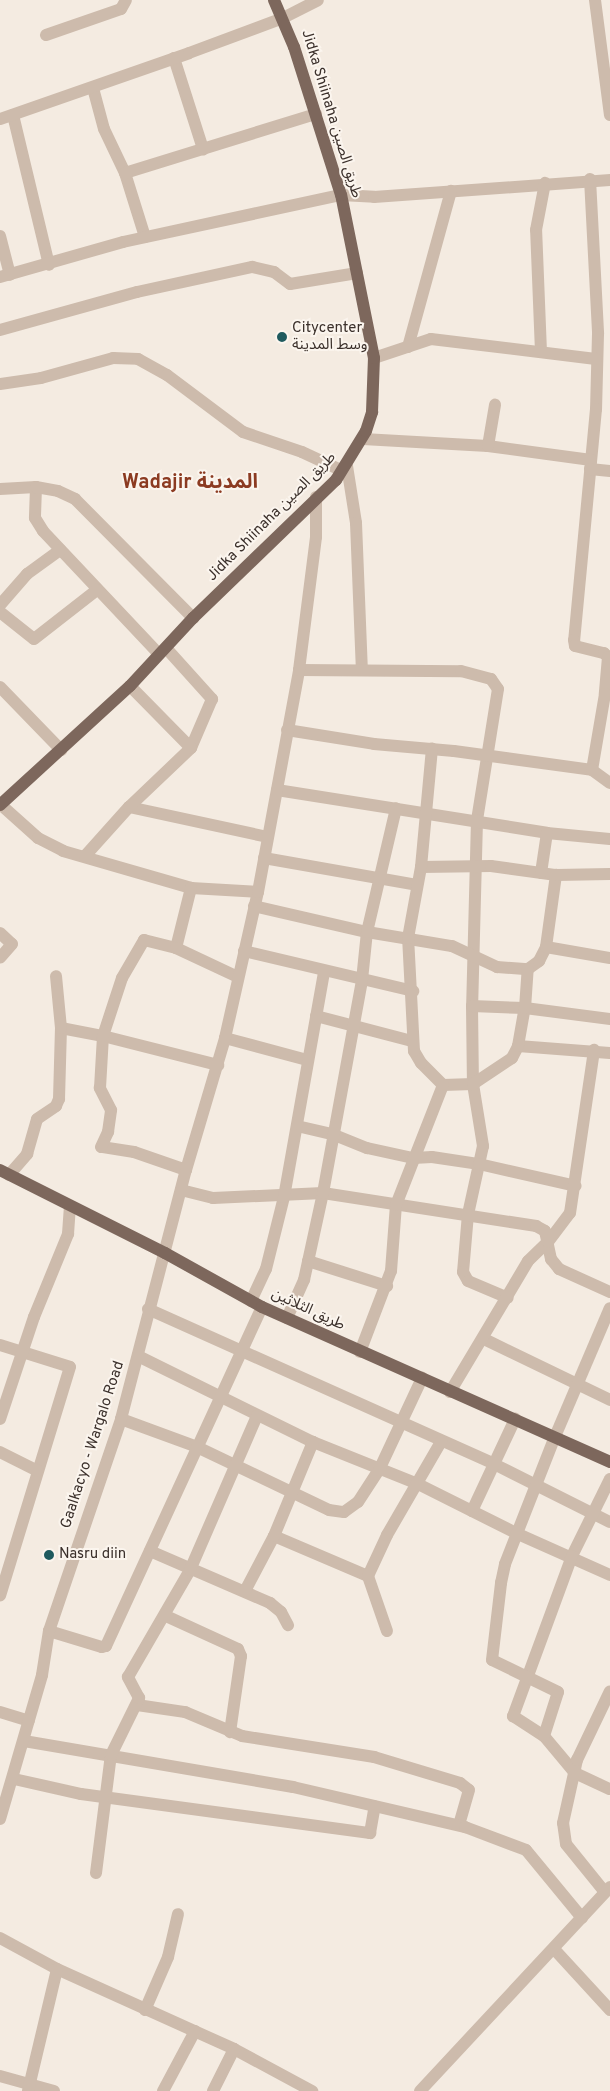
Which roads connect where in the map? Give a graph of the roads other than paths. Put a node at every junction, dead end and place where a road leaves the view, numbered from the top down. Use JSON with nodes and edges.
{"nodes":[{"id":1,"x":126,"y":0,"type":"edge"},
{"id":2,"x":274,"y":0,"type":"edge"},
{"id":3,"x":318,"y":0,"type":"edge"},
{"id":4,"x":595,"y":0,"type":"edge"},
{"id":5,"x":282,"y":18,"type":"junction"},
{"id":6,"x":46,"y":35,"type":"dead end"},
{"id":7,"x":174,"y":58,"type":"junction"},
{"id":8,"x":93,"y":88,"type":"junction"},
{"id":9,"x":316,"y":114,"type":"junction"},
{"id":10,"x":13,"y":115,"type":"junction"},
{"id":11,"x":610,"y":115,"type":"edge"},
{"id":12,"x":0,"y":119,"type":"edge"},
{"id":13,"x":202,"y":149,"type":"junction"},
{"id":14,"x":125,"y":173,"type":"junction"},
{"id":15,"x":590,"y":179,"type":"junction"},
{"id":16,"x":610,"y":180,"type":"edge"},
{"id":17,"x":545,"y":183,"type":"junction"},
{"id":18,"x":451,"y":191,"type":"junction"},
{"id":19,"x":340,"y":195,"type":"junction"},
{"id":20,"x":0,"y":236,"type":"edge"},
{"id":21,"x":146,"y":237,"type":"junction"},
{"id":22,"x":49,"y":265,"type":"junction"},
{"id":23,"x":357,"y":273,"type":"junction"},
{"id":24,"x":5,"y":276,"type":"edge"},
{"id":25,"x":0,"y":330,"type":"edge"},
{"id":26,"x":408,"y":346,"type":"junction"},
{"id":27,"x":541,"y":352,"type":"junction"},
{"id":28,"x":374,"y":358,"type":"junction"},
{"id":29,"x":596,"y":359,"type":"junction"},
{"id":30,"x":0,"y":384,"type":"edge"},
{"id":31,"x":495,"y":405,"type":"dead end"},
{"id":32,"x":363,"y":439,"type":"junction"},
{"id":33,"x":488,"y":446,"type":"junction"},
{"id":34,"x":590,"y":464,"type":"junction"},
{"id":35,"x":345,"y":469,"type":"junction"},
{"id":36,"x":610,"y":471,"type":"edge"},
{"id":37,"x":36,"y":487,"type":"junction"},
{"id":38,"x":0,"y":489,"type":"edge"},
{"id":39,"x":316,"y":497,"type":"junction"},
{"id":40,"x":60,"y":550,"type":"junction"},
{"id":41,"x":97,"y":590,"type":"junction"},
{"id":42,"x":0,"y":605,"type":"edge"},
{"id":43,"x":0,"y":612,"type":"edge"},
{"id":44,"x":193,"y":618,"type":"junction"},
{"id":45,"x":162,"y":651,"type":"junction"},
{"id":46,"x":299,"y":670,"type":"junction"},
{"id":47,"x":362,"y":670,"type":"junction"},
{"id":48,"x":130,"y":686,"type":"junction"},
{"id":49,"x":0,"y":687,"type":"edge"},
{"id":50,"x":287,"y":730,"type":"junction"},
{"id":51,"x":605,"y":730,"type":"edge"},
{"id":52,"x":191,"y":748,"type":"junction"},
{"id":53,"x":432,"y":749,"type":"junction"},
{"id":54,"x":61,"y":750,"type":"junction"},
{"id":55,"x":486,"y":756,"type":"junction"},
{"id":56,"x":592,"y":770,"type":"junction"},
{"id":57,"x":610,"y":783,"type":"edge"},
{"id":58,"x":277,"y":790,"type":"junction"},
{"id":59,"x":0,"y":804,"type":"edge"},
{"id":60,"x":129,"y":807,"type":"junction"},
{"id":61,"x":396,"y":808,"type":"junction"},
{"id":62,"x":424,"y":813,"type":"junction"},
{"id":63,"x":477,"y":820,"type":"junction"},
{"id":64,"x":547,"y":833,"type":"junction"},
{"id":65,"x":268,"y":837,"type":"junction"},
{"id":66,"x":610,"y":838,"type":"edge"},
{"id":67,"x":85,"y":856,"type":"junction"},
{"id":68,"x":264,"y":858,"type":"junction"},
{"id":69,"x":477,"y":865,"type":"junction"},
{"id":70,"x":421,"y":867,"type":"junction"},
{"id":71,"x":541,"y":873,"type":"junction"},
{"id":72,"x":610,"y":874,"type":"edge"},
{"id":73,"x":556,"y":875,"type":"junction"},
{"id":74,"x":381,"y":879,"type":"junction"},
{"id":75,"x":417,"y":885,"type":"junction"},
{"id":76,"x":191,"y":888,"type":"junction"},
{"id":77,"x":258,"y":892,"type":"junction"},
{"id":78,"x":254,"y":906,"type":"junction"},
{"id":79,"x":367,"y":932,"type":"junction"},
{"id":80,"x":0,"y":933,"type":"edge"},
{"id":81,"x":408,"y":938,"type":"junction"},
{"id":82,"x":546,"y":947,"type":"junction"},
{"id":83,"x":176,"y":948,"type":"junction"},
{"id":84,"x":244,"y":951,"type":"junction"},
{"id":85,"x":472,"y":956,"type":"junction"},
{"id":86,"x":0,"y":958,"type":"edge"},
{"id":87,"x":610,"y":958,"type":"edge"},
{"id":88,"x":528,"y":969,"type":"junction"},
{"id":89,"x":324,"y":972,"type":"junction"},
{"id":90,"x":56,"y":976,"type":"dead end"},
{"id":91,"x":238,"y":977,"type":"junction"},
{"id":92,"x":362,"y":980,"type":"junction"},
{"id":93,"x":413,"y":991,"type":"junction"},
{"id":94,"x":472,"y":1006,"type":"junction"},
{"id":95,"x":525,"y":1008,"type":"junction"},
{"id":96,"x":316,"y":1016,"type":"junction"},
{"id":97,"x":610,"y":1020,"type":"edge"},
{"id":98,"x":353,"y":1026,"type":"junction"},
{"id":99,"x":61,"y":1028,"type":"junction"},
{"id":100,"x":103,"y":1036,"type":"junction"},
{"id":101,"x":225,"y":1038,"type":"junction"},
{"id":102,"x":412,"y":1041,"type":"junction"},
{"id":103,"x":518,"y":1046,"type":"junction"},
{"id":104,"x":594,"y":1050,"type":"junction"},
{"id":105,"x":610,"y":1053,"type":"edge"},
{"id":106,"x":307,"y":1060,"type":"junction"},
{"id":107,"x":218,"y":1066,"type":"junction"},
{"id":108,"x":473,"y":1084,"type":"junction"},
{"id":109,"x":444,"y":1085,"type":"junction"},
{"id":110,"x":297,"y":1126,"type":"junction"},
{"id":111,"x":332,"y":1134,"type":"junction"},
{"id":112,"x":413,"y":1158,"type":"junction"},
{"id":113,"x":479,"y":1164,"type":"junction"},
{"id":114,"x":186,"y":1170,"type":"junction"},
{"id":115,"x":5,"y":1172,"type":"edge"},
{"id":116,"x":576,"y":1186,"type":"junction"},
{"id":117,"x":181,"y":1190,"type":"junction"},
{"id":118,"x":323,"y":1193,"type":"junction"},
{"id":119,"x":284,"y":1197,"type":"junction"},
{"id":120,"x":396,"y":1205,"type":"junction"},
{"id":121,"x":70,"y":1208,"type":"junction"},
{"id":122,"x":468,"y":1214,"type":"junction"},
{"id":123,"x":548,"y":1242,"type":"junction"},
{"id":124,"x":165,"y":1253,"type":"junction"},
{"id":125,"x":308,"y":1261,"type":"junction"},
{"id":126,"x":387,"y":1286,"type":"junction"},
{"id":127,"x":610,"y":1292,"type":"edge"},
{"id":128,"x":508,"y":1298,"type":"junction"},
{"id":129,"x":257,"y":1304,"type":"junction"},
{"id":130,"x":610,"y":1308,"type":"edge"},
{"id":131,"x":148,"y":1309,"type":"junction"},
{"id":132,"x":287,"y":1318,"type":"junction"},
{"id":133,"x":604,"y":1337,"type":"edge"},
{"id":134,"x":484,"y":1339,"type":"junction"},
{"id":135,"x":0,"y":1345,"type":"edge"},
{"id":136,"x":242,"y":1348,"type":"junction"},
{"id":137,"x":24,"y":1352,"type":"junction"},
{"id":138,"x":360,"y":1352,"type":"junction"},
{"id":139,"x":138,"y":1356,"type":"junction"},
{"id":140,"x":422,"y":1378,"type":"junction"},
{"id":141,"x":579,"y":1386,"type":"junction"},
{"id":142,"x":450,"y":1392,"type":"junction"},
{"id":143,"x":223,"y":1399,"type":"junction"},
{"id":144,"x":610,"y":1400,"type":"edge"},
{"id":145,"x":257,"y":1416,"type":"junction"},
{"id":146,"x":0,"y":1419,"type":"edge"},
{"id":147,"x":121,"y":1419,"type":"junction"},
{"id":148,"x":515,"y":1419,"type":"junction"},
{"id":149,"x":400,"y":1424,"type":"junction"},
{"id":150,"x":554,"y":1439,"type":"junction"},
{"id":151,"x":313,"y":1442,"type":"junction"},
{"id":152,"x":441,"y":1442,"type":"junction"},
{"id":153,"x":197,"y":1447,"type":"junction"},
{"id":154,"x":0,"y":1452,"type":"edge"},
{"id":155,"x":610,"y":1462,"type":"edge"},
{"id":156,"x":236,"y":1464,"type":"junction"},
{"id":157,"x":496,"y":1465,"type":"junction"},
{"id":158,"x":379,"y":1470,"type":"junction"},
{"id":159,"x":38,"y":1471,"type":"junction"},
{"id":160,"x":610,"y":1479,"type":"edge"},
{"id":161,"x":418,"y":1484,"type":"junction"},
{"id":162,"x":538,"y":1486,"type":"junction"},
{"id":163,"x":292,"y":1491,"type":"junction"},
{"id":164,"x":472,"y":1511,"type":"junction"},
{"id":165,"x":593,"y":1514,"type":"junction"},
{"id":166,"x":610,"y":1522,"type":"edge"},
{"id":167,"x":518,"y":1534,"type":"junction"},
{"id":168,"x":274,"y":1536,"type":"junction"},
{"id":169,"x":150,"y":1551,"type":"junction"},
{"id":170,"x":572,"y":1556,"type":"junction"},
{"id":171,"x":190,"y":1570,"type":"junction"},
{"id":172,"x":610,"y":1575,"type":"edge"},
{"id":173,"x":368,"y":1576,"type":"junction"},
{"id":174,"x":245,"y":1591,"type":"junction"},
{"id":175,"x":0,"y":1596,"type":"edge"},
{"id":176,"x":166,"y":1616,"type":"junction"},
{"id":177,"x":288,"y":1625,"type":"dead end"},
{"id":178,"x":49,"y":1631,"type":"junction"},
{"id":179,"x":387,"y":1631,"type":"dead end"},
{"id":180,"x":526,"y":1676,"type":"junction"},
{"id":181,"x":610,"y":1691,"type":"edge"},
{"id":182,"x":137,"y":1705,"type":"junction"},
{"id":183,"x":0,"y":1712,"type":"edge"},
{"id":184,"x":29,"y":1721,"type":"junction"},
{"id":185,"x":230,"y":1732,"type":"junction"},
{"id":186,"x":544,"y":1736,"type":"junction"},
{"id":187,"x":24,"y":1742,"type":"junction"},
{"id":188,"x":111,"y":1755,"type":"junction"},
{"id":189,"x":575,"y":1773,"type":"junction"},
{"id":190,"x":14,"y":1779,"type":"junction"},
{"id":191,"x":610,"y":1790,"type":"edge"},
{"id":192,"x":103,"y":1796,"type":"junction"},
{"id":193,"x":375,"y":1806,"type":"junction"},
{"id":194,"x":0,"y":1816,"type":"edge"},
{"id":195,"x":459,"y":1825,"type":"junction"},
{"id":196,"x":96,"y":1873,"type":"dead end"},
{"id":197,"x":607,"y":1889,"type":"edge"},
{"id":198,"x":178,"y":1914,"type":"dead end"},
{"id":199,"x":582,"y":1918,"type":"junction"},
{"id":200,"x":0,"y":1938,"type":"edge"},
{"id":201,"x":554,"y":1949,"type":"junction"},
{"id":202,"x":57,"y":1969,"type":"junction"},
{"id":203,"x":145,"y":2010,"type":"junction"},
{"id":204,"x":610,"y":2010,"type":"edge"},
{"id":205,"x":195,"y":2031,"type":"junction"},
{"id":206,"x":234,"y":2049,"type":"junction"},
{"id":207,"x":0,"y":2076,"type":"edge"},
{"id":208,"x":28,"y":2088,"type":"edge"},
{"id":209,"x":54,"y":2091,"type":"edge"},
{"id":210,"x":163,"y":2091,"type":"edge"},
{"id":211,"x":213,"y":2091,"type":"edge"},
{"id":212,"x":312,"y":2091,"type":"edge"},
{"id":213,"x":420,"y":2091,"type":"edge"}],
"edges":[{"from":1,"to":6,"type":"street"},
{"from":2,"to":5,"type":"main road","name":"Jidka Shiinaha طريق الصين"},
{"from":3,"to":5,"type":"street"},
{"from":4,"to":11,"type":"street"},
{"from":5,"to":7,"type":"street"},
{"from":5,"to":9,"type":"main road","name":"Jidka Shiinaha طريق الصين"},
{"from":7,"to":8,"type":"street"},
{"from":7,"to":13,"type":"street"},
{"from":8,"to":10,"type":"street"},
{"from":8,"to":14,"type":"street"},
{"from":9,"to":13,"type":"street"},
{"from":9,"to":19,"type":"main road","name":"Jidka Shiinaha طريق الصين"},
{"from":10,"to":12,"type":"street"},
{"from":10,"to":22,"type":"street"},
{"from":13,"to":14,"type":"street"},
{"from":14,"to":21,"type":"street"},
{"from":15,"to":16,"type":"street"},
{"from":15,"to":17,"type":"street"},
{"from":15,"to":29,"type":"street"},
{"from":17,"to":18,"type":"street"},
{"from":17,"to":27,"type":"street"},
{"from":18,"to":19,"type":"street"},
{"from":18,"to":26,"type":"street"},
{"from":19,"to":21,"type":"street"},
{"from":19,"to":23,"type":"main road","name":"Jidka Shiinaha طريق الصين"},
{"from":20,"to":24,"type":"street"},
{"from":21,"to":22,"type":"street"},
{"from":22,"to":24,"type":"street"},
{"from":23,"to":25,"type":"street"},
{"from":23,"to":28,"type":"main road","name":"Jidka Shiinaha طريق الصين"},
{"from":26,"to":27,"type":"street"},
{"from":26,"to":28,"type":"street"},
{"from":27,"to":29,"type":"street"},
{"from":28,"to":32,"type":"main road","name":"Jidka Shiinaha طريق الصين"},
{"from":29,"to":34,"type":"street"},
{"from":30,"to":35,"type":"street"},
{"from":31,"to":33,"type":"street"},
{"from":32,"to":33,"type":"street"},
{"from":32,"to":35,"type":"main road","name":"Jidka Shiinaha طريق الصين"},
{"from":33,"to":34,"type":"street"},
{"from":34,"to":36,"type":"street"},
{"from":34,"to":51,"type":"street"},
{"from":35,"to":39,"type":"main road","name":"Jidka Shiinaha طريق الصين"},
{"from":35,"to":47,"type":"street"},
{"from":37,"to":38,"type":"street"},
{"from":37,"to":40,"type":"street"},
{"from":37,"to":44,"type":"street"},
{"from":39,"to":44,"type":"main road","name":"Jidka Shiinaha طريق الصين"},
{"from":39,"to":46,"type":"street","name":"Gaalkacyo - Wargalo Road"},
{"from":40,"to":41,"type":"street"},
{"from":40,"to":42,"type":"street"},
{"from":41,"to":43,"type":"street"},
{"from":41,"to":45,"type":"street"},
{"from":44,"to":45,"type":"main road","name":"Jidka Shiinaha طريق الصين"},
{"from":45,"to":48,"type":"main road","name":"Jidka Shiinaha طريق الصين"},
{"from":45,"to":52,"type":"street"},
{"from":46,"to":47,"type":"street"},
{"from":46,"to":50,"type":"street","name":"Gaalkacyo - Wargalo Road"},
{"from":47,"to":55,"type":"street"},
{"from":48,"to":52,"type":"street"},
{"from":48,"to":54,"type":"main road","name":"Jidka Shiinaha طريق الصين"},
{"from":49,"to":54,"type":"street"},
{"from":50,"to":53,"type":"street"},
{"from":50,"to":58,"type":"street","name":"Gaalkacyo - Wargalo Road"},
{"from":51,"to":56,"type":"street"},
{"from":52,"to":60,"type":"street"},
{"from":53,"to":55,"type":"street"},
{"from":53,"to":62,"type":"street"},
{"from":54,"to":59,"type":"main road","name":"Jidka Shiinaha طريق الصين"},
{"from":55,"to":56,"type":"street"},
{"from":55,"to":63,"type":"street"},
{"from":56,"to":57,"type":"street"},
{"from":58,"to":61,"type":"street"},
{"from":58,"to":65,"type":"street","name":"Gaalkacyo - Wargalo Road"},
{"from":59,"to":67,"type":"street"},
{"from":60,"to":65,"type":"street"},
{"from":60,"to":67,"type":"street"},
{"from":61,"to":62,"type":"street"},
{"from":61,"to":74,"type":"street"},
{"from":62,"to":63,"type":"street"},
{"from":62,"to":70,"type":"street"},
{"from":63,"to":64,"type":"street"},
{"from":63,"to":69,"type":"street"},
{"from":64,"to":66,"type":"street"},
{"from":64,"to":71,"type":"street"},
{"from":65,"to":68,"type":"street","name":"Gaalkacyo - Wargalo Road"},
{"from":67,"to":76,"type":"street"},
{"from":68,"to":74,"type":"street"},
{"from":68,"to":77,"type":"street","name":"Gaalkacyo - Wargalo Road"},
{"from":69,"to":70,"type":"street"},
{"from":69,"to":71,"type":"street"},
{"from":69,"to":85,"type":"street"},
{"from":70,"to":75,"type":"street"},
{"from":71,"to":73,"type":"street"},
{"from":72,"to":73,"type":"street"},
{"from":73,"to":82,"type":"street"},
{"from":74,"to":75,"type":"street"},
{"from":74,"to":79,"type":"street"},
{"from":75,"to":81,"type":"street"},
{"from":76,"to":77,"type":"street"},
{"from":76,"to":83,"type":"street"},
{"from":77,"to":78,"type":"street","name":"Gaalkacyo - Wargalo Road"},
{"from":78,"to":79,"type":"street"},
{"from":78,"to":84,"type":"street","name":"Gaalkacyo - Wargalo Road"},
{"from":79,"to":81,"type":"street"},
{"from":79,"to":92,"type":"street"},
{"from":80,"to":86,"type":"street"},
{"from":81,"to":85,"type":"street"},
{"from":81,"to":93,"type":"street"},
{"from":82,"to":87,"type":"street"},
{"from":82,"to":88,"type":"street"},
{"from":83,"to":91,"type":"street"},
{"from":83,"to":100,"type":"street"},
{"from":84,"to":89,"type":"street"},
{"from":84,"to":91,"type":"street","name":"Gaalkacyo - Wargalo Road"},
{"from":85,"to":88,"type":"street"},
{"from":85,"to":94,"type":"street"},
{"from":88,"to":95,"type":"street"},
{"from":89,"to":92,"type":"street"},
{"from":89,"to":96,"type":"street"},
{"from":90,"to":99,"type":"street"},
{"from":91,"to":101,"type":"street","name":"Gaalkacyo - Wargalo Road"},
{"from":92,"to":93,"type":"street"},
{"from":92,"to":98,"type":"street"},
{"from":93,"to":102,"type":"street"},
{"from":94,"to":95,"type":"street"},
{"from":94,"to":108,"type":"street"},
{"from":95,"to":97,"type":"street"},
{"from":95,"to":103,"type":"street"},
{"from":96,"to":98,"type":"street"},
{"from":96,"to":106,"type":"street"},
{"from":98,"to":102,"type":"street"},
{"from":98,"to":111,"type":"street"},
{"from":99,"to":100,"type":"street"},
{"from":99,"to":115,"type":"street"},
{"from":100,"to":107,"type":"street"},
{"from":100,"to":114,"type":"street"},
{"from":101,"to":106,"type":"street"},
{"from":101,"to":107,"type":"street","name":"Gaalkacyo - Wargalo Road"},
{"from":102,"to":109,"type":"street"},
{"from":103,"to":104,"type":"street"},
{"from":103,"to":108,"type":"street"},
{"from":104,"to":105,"type":"street"},
{"from":104,"to":116,"type":"street"},
{"from":106,"to":110,"type":"street"},
{"from":107,"to":114,"type":"street","name":"Gaalkacyo - Wargalo Road"},
{"from":108,"to":109,"type":"street"},
{"from":108,"to":113,"type":"street"},
{"from":109,"to":112,"type":"street"},
{"from":110,"to":111,"type":"street"},
{"from":110,"to":119,"type":"street"},
{"from":111,"to":112,"type":"street"},
{"from":111,"to":118,"type":"street"},
{"from":112,"to":113,"type":"street"},
{"from":112,"to":120,"type":"street"},
{"from":113,"to":116,"type":"street"},
{"from":113,"to":122,"type":"street"},
{"from":114,"to":117,"type":"street","name":"Gaalkacyo - Wargalo Road"},
{"from":115,"to":121,"type":"main road","name":"طريق الثلاثين"},
{"from":116,"to":123,"type":"street"},
{"from":117,"to":119,"type":"street"},
{"from":117,"to":124,"type":"street","name":"Gaalkacyo - Wargalo Road"},
{"from":118,"to":119,"type":"street"},
{"from":118,"to":120,"type":"street"},
{"from":118,"to":125,"type":"street"},
{"from":119,"to":129,"type":"street"},
{"from":120,"to":122,"type":"street"},
{"from":120,"to":126,"type":"street"},
{"from":121,"to":124,"type":"main road","name":"طريق الثلاثين"},
{"from":121,"to":137,"type":"street"},
{"from":122,"to":123,"type":"street"},
{"from":122,"to":128,"type":"street"},
{"from":123,"to":127,"type":"street"},
{"from":123,"to":128,"type":"street"},
{"from":124,"to":129,"type":"main road","name":"طريق الثلاثين"},
{"from":124,"to":131,"type":"street","name":"Gaalkacyo - Wargalo Road"},
{"from":125,"to":126,"type":"street"},
{"from":125,"to":132,"type":"street"},
{"from":126,"to":138,"type":"street"},
{"from":128,"to":134,"type":"street"},
{"from":129,"to":132,"type":"main road","name":"طريق الثلاثين"},
{"from":129,"to":136,"type":"street"},
{"from":130,"to":133,"type":"street"},
{"from":131,"to":136,"type":"street"},
{"from":131,"to":139,"type":"street","name":"Gaalkacyo - Wargalo Road"},
{"from":132,"to":138,"type":"main road","name":"طريق الثلاثين"},
{"from":133,"to":141,"type":"street"},
{"from":134,"to":141,"type":"street"},
{"from":134,"to":142,"type":"street"},
{"from":135,"to":137,"type":"street"},
{"from":136,"to":143,"type":"street"},
{"from":136,"to":149,"type":"street"},
{"from":137,"to":146,"type":"street"},
{"from":137,"to":159,"type":"street"},
{"from":138,"to":140,"type":"main road","name":"طريق الثلاثين"},
{"from":139,"to":143,"type":"street"},
{"from":139,"to":147,"type":"street","name":"Gaalkacyo - Wargalo Road"},
{"from":140,"to":142,"type":"main road","name":"طريق الثلاثين"},
{"from":140,"to":149,"type":"street"},
{"from":141,"to":144,"type":"street"},
{"from":141,"to":150,"type":"street"},
{"from":142,"to":148,"type":"main road","name":"طريق الثلاثين"},
{"from":143,"to":145,"type":"street"},
{"from":143,"to":153,"type":"street"},
{"from":145,"to":151,"type":"street"},
{"from":145,"to":156,"type":"street"},
{"from":147,"to":153,"type":"street"},
{"from":147,"to":178,"type":"street","name":"Gaalkacyo - Wargalo Road"},
{"from":148,"to":150,"type":"main road","name":"طريق الثلاثين"},
{"from":148,"to":157,"type":"street"},
{"from":149,"to":152,"type":"street"},
{"from":149,"to":158,"type":"street"},
{"from":150,"to":155,"type":"main road","name":"طريق الثلاثين"},
{"from":150,"to":162,"type":"street"},
{"from":151,"to":158,"type":"street"},
{"from":151,"to":163,"type":"street"},
{"from":152,"to":157,"type":"street"},
{"from":152,"to":161,"type":"street"},
{"from":153,"to":156,"type":"street"},
{"from":153,"to":169,"type":"street"},
{"from":154,"to":159,"type":"street"},
{"from":156,"to":163,"type":"street"},
{"from":156,"to":171,"type":"street"},
{"from":157,"to":162,"type":"street"},
{"from":157,"to":164,"type":"street"},
{"from":158,"to":161,"type":"street"},
{"from":158,"to":163,"type":"street"},
{"from":159,"to":175,"type":"street"},
{"from":160,"to":165,"type":"street"},
{"from":161,"to":164,"type":"street"},
{"from":161,"to":173,"type":"street"},
{"from":162,"to":165,"type":"street"},
{"from":162,"to":167,"type":"street"},
{"from":163,"to":168,"type":"street"},
{"from":164,"to":167,"type":"street"},
{"from":165,"to":166,"type":"street"},
{"from":165,"to":170,"type":"street"},
{"from":167,"to":170,"type":"street"},
{"from":167,"to":180,"type":"street"},
{"from":168,"to":173,"type":"street"},
{"from":168,"to":174,"type":"street"},
{"from":169,"to":171,"type":"street"},
{"from":169,"to":178,"type":"street"},
{"from":170,"to":172,"type":"street"},
{"from":170,"to":180,"type":"street"},
{"from":171,"to":174,"type":"street"},
{"from":171,"to":176,"type":"street"},
{"from":173,"to":179,"type":"street"},
{"from":174,"to":177,"type":"street"},
{"from":176,"to":182,"type":"street"},
{"from":176,"to":185,"type":"street"},
{"from":178,"to":184,"type":"street","name":"Gaalkacyo - Wargalo Road"},
{"from":180,"to":186,"type":"street"},
{"from":180,"to":186,"type":"street"},
{"from":181,"to":189,"type":"street"},
{"from":182,"to":185,"type":"street"},
{"from":182,"to":188,"type":"street"},
{"from":183,"to":184,"type":"street"},
{"from":184,"to":187,"type":"street","name":"Gaalkacyo - Wargalo Road"},
{"from":185,"to":195,"type":"street"},
{"from":186,"to":189,"type":"street"},
{"from":187,"to":188,"type":"street"},
{"from":187,"to":190,"type":"street","name":"Gaalkacyo - Wargalo Road"},
{"from":188,"to":192,"type":"street"},
{"from":188,"to":193,"type":"street"},
{"from":189,"to":191,"type":"street"},
{"from":189,"to":197,"type":"street"},
{"from":190,"to":192,"type":"street"},
{"from":190,"to":194,"type":"street","name":"Gaalkacyo - Wargalo Road"},
{"from":192,"to":193,"type":"street"},
{"from":192,"to":196,"type":"street"},
{"from":193,"to":195,"type":"street"},
{"from":195,"to":199,"type":"street"},
{"from":197,"to":199,"type":"street"},
{"from":198,"to":203,"type":"street"},
{"from":199,"to":201,"type":"street"},
{"from":200,"to":202,"type":"street"},
{"from":201,"to":204,"type":"street"},
{"from":201,"to":213,"type":"street"},
{"from":202,"to":203,"type":"street"},
{"from":202,"to":208,"type":"street"},
{"from":203,"to":205,"type":"street"},
{"from":205,"to":206,"type":"street"},
{"from":205,"to":210,"type":"street"},
{"from":206,"to":211,"type":"street"},
{"from":206,"to":212,"type":"street"},
{"from":207,"to":208,"type":"street"},
{"from":208,"to":209,"type":"street"}]}
